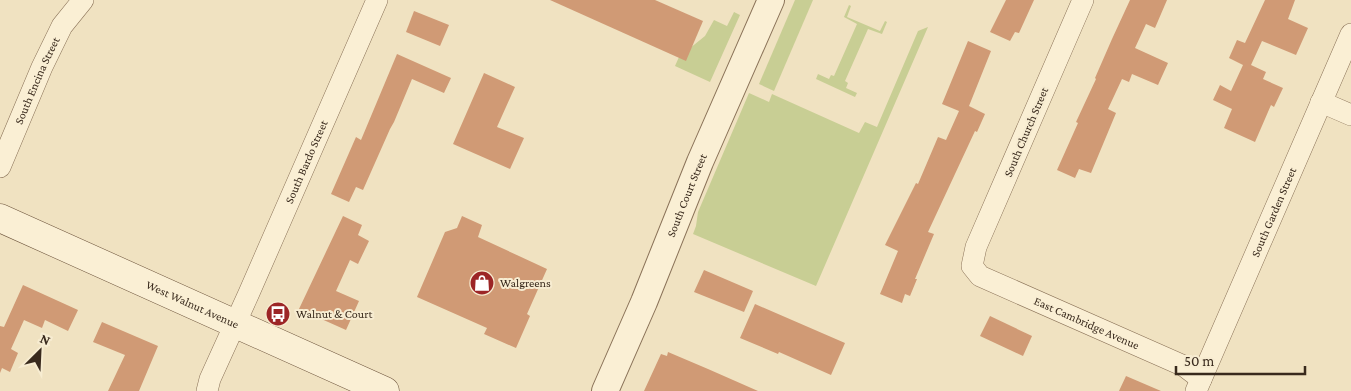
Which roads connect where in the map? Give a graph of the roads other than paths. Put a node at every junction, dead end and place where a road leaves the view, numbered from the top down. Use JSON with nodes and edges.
{"nodes":[{"id":1,"x":82,"y":0,"type":"edge"},
{"id":2,"x":377,"y":0,"type":"edge"},
{"id":3,"x":771,"y":0,"type":"edge"},
{"id":4,"x":1083,"y":0,"type":"edge"},
{"id":5,"x":1351,"y":34,"type":"edge"},
{"id":6,"x":1321,"y":102,"type":"junction"},
{"id":7,"x":1351,"y":115,"type":"edge"},
{"id":8,"x":0,"y":167,"type":"edge"},
{"id":9,"x":0,"y":218,"type":"edge"},
{"id":10,"x":972,"y":266,"type":"joint"},
{"id":11,"x":234,"y":324,"type":"junction"},
{"id":12,"x":1198,"y":385,"type":"edge"},
{"id":13,"x":207,"y":391,"type":"edge"},
{"id":14,"x":385,"y":391,"type":"edge"},
{"id":15,"x":605,"y":391,"type":"edge"}],
"edges":[{"from":1,"to":8,"type":"street","name":"South Encina Street"},
{"from":2,"to":11,"type":"street","name":"South Bardo Street"},
{"from":3,"to":15,"type":"street","name":"South Court Street"},
{"from":4,"to":10,"type":"street","name":"South Church Street"},
{"from":5,"to":6,"type":"street","name":"South Garden Street"},
{"from":6,"to":7,"type":"street"},
{"from":6,"to":12,"type":"street","name":"South Garden Street"},
{"from":9,"to":11,"type":"main road","name":"West Walnut Avenue"},
{"from":10,"to":12,"type":"street","name":"East Cambridge Avenue"},
{"from":11,"to":13,"type":"street","name":"South Bardo Street"},
{"from":11,"to":14,"type":"main road","name":"West Walnut Avenue"}]}
